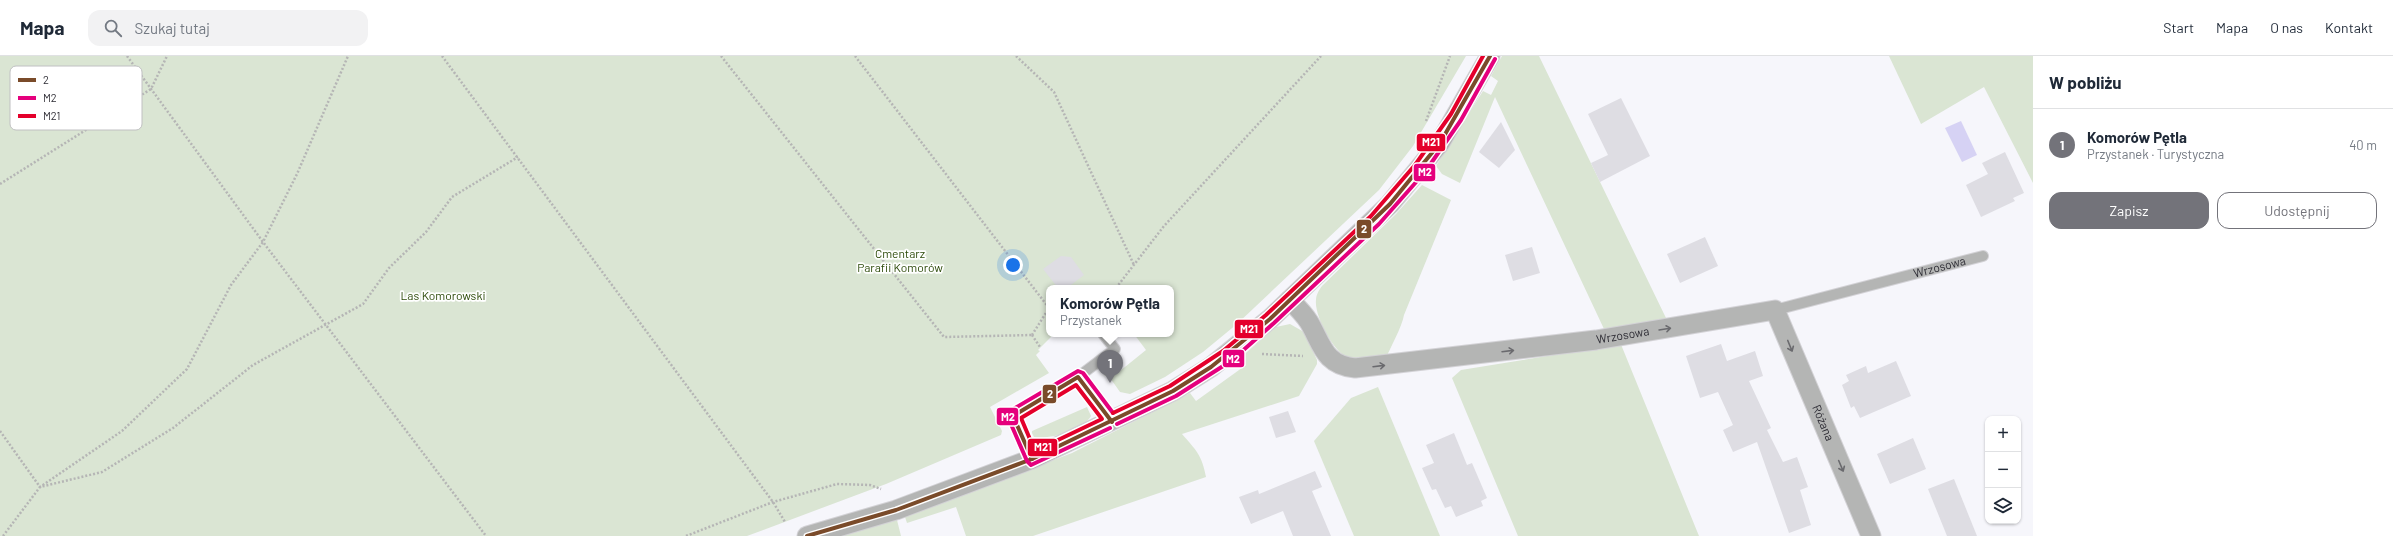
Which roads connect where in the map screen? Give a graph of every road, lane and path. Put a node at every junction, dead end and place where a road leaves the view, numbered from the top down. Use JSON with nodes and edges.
{"nodes":[{"id":1,"x":127,"y":56,"type":"edge"},
{"id":2,"x":167,"y":56,"type":"edge"},
{"id":3,"x":348,"y":56,"type":"edge"},
{"id":4,"x":442,"y":56,"type":"edge"},
{"id":5,"x":722,"y":56,"type":"edge"},
{"id":6,"x":855,"y":56,"type":"edge"},
{"id":7,"x":1016,"y":56,"type":"edge"},
{"id":8,"x":1321,"y":56,"type":"edge"},
{"id":9,"x":1450,"y":56,"type":"edge"},
{"id":10,"x":1490,"y":56,"type":"edge"},
{"id":11,"x":135,"y":66,"type":"edge"},
{"id":12,"x":142,"y":76,"type":"edge"},
{"id":13,"x":152,"y":89,"type":"junction"},
{"id":14,"x":142,"y":95,"type":"edge"},
{"id":15,"x":1423,"y":127,"type":"dead end"},
{"id":16,"x":86,"y":130,"type":"edge"},
{"id":17,"x":518,"y":157,"type":"junction"},
{"id":18,"x":0,"y":184,"type":"edge"},
{"id":19,"x":264,"y":242,"type":"junction"},
{"id":20,"x":1983,"y":256,"type":"dead end"},
{"id":21,"x":1134,"y":265,"type":"junction"},
{"id":22,"x":1118,"y":285,"type":"edge"},
{"id":23,"x":1290,"y":300,"type":"junction"},
{"id":24,"x":1046,"y":304,"type":"edge"},
{"id":25,"x":1775,"y":310,"type":"junction"},
{"id":26,"x":1046,"y":313,"type":"edge"},
{"id":27,"x":326,"y":324,"type":"junction"},
{"id":28,"x":1032,"y":335,"type":"junction"},
{"id":29,"x":1105,"y":337,"type":"edge"},
{"id":30,"x":1040,"y":347,"type":"dead end"},
{"id":31,"x":1325,"y":352,"type":"junction"},
{"id":32,"x":1261,"y":355,"type":"dead end"},
{"id":33,"x":1078,"y":377,"type":"junction"},
{"id":34,"x":1112,"y":422,"type":"junction"},
{"id":35,"x":0,"y":431,"type":"edge"},
{"id":36,"x":1032,"y":459,"type":"junction"},
{"id":37,"x":40,"y":487,"type":"junction"},
{"id":38,"x":881,"y":489,"type":"dead end"},
{"id":39,"x":773,"y":502,"type":"junction"},
{"id":40,"x":785,"y":522,"type":"dead end"},
{"id":41,"x":3,"y":536,"type":"edge"},
{"id":42,"x":486,"y":536,"type":"edge"},
{"id":43,"x":686,"y":536,"type":"edge"},
{"id":44,"x":807,"y":536,"type":"edge"},
{"id":45,"x":1871,"y":536,"type":"edge"}],
"edges":[{"from":1,"to":11,"type":"path"},
{"from":2,"to":13,"type":"path"},
{"from":3,"to":19,"type":"path"},
{"from":4,"to":17,"type":"path"},
{"from":5,"to":28,"type":"path"},
{"from":6,"to":24,"type":"path"},
{"from":7,"to":21,"type":"path"},
{"from":8,"to":21,"type":"path"},
{"from":9,"to":15,"type":"path"},
{"from":10,"to":23,"type":"street"},
{"from":12,"to":13,"type":"path"},
{"from":13,"to":14,"type":"path"},
{"from":13,"to":19,"type":"path"},
{"from":16,"to":18,"type":"path"},
{"from":17,"to":27,"type":"path"},
{"from":17,"to":39,"type":"path"},
{"from":19,"to":27,"type":"path"},
{"from":19,"to":37,"type":"path"},
{"from":20,"to":25,"type":"lane","name":"Wrzosowa"},
{"from":21,"to":22,"type":"path"},
{"from":23,"to":31,"type":"street","name":"Wrzosowa"},
{"from":23,"to":34,"type":"street"},
{"from":31,"to":25,"type":"street","name":"Wrzosowa","one_way":true},
{"from":25,"to":45,"type":"street","name":"Różana","one_way":true},
{"from":26,"to":28,"type":"path"},
{"from":27,"to":37,"type":"path"},
{"from":27,"to":42,"type":"path"},
{"from":28,"to":30,"type":"path"},
{"from":29,"to":33,"type":"lane"},
{"from":31,"to":32,"type":"path"},
{"from":33,"to":34,"type":"lane"},
{"from":33,"to":36,"type":"lane"},
{"from":34,"to":36,"type":"street"},
{"from":35,"to":37,"type":"path"},
{"from":36,"to":44,"type":"street"},
{"from":37,"to":41,"type":"path"},
{"from":38,"to":39,"type":"path"},
{"from":39,"to":40,"type":"path"},
{"from":39,"to":43,"type":"path"}]}
